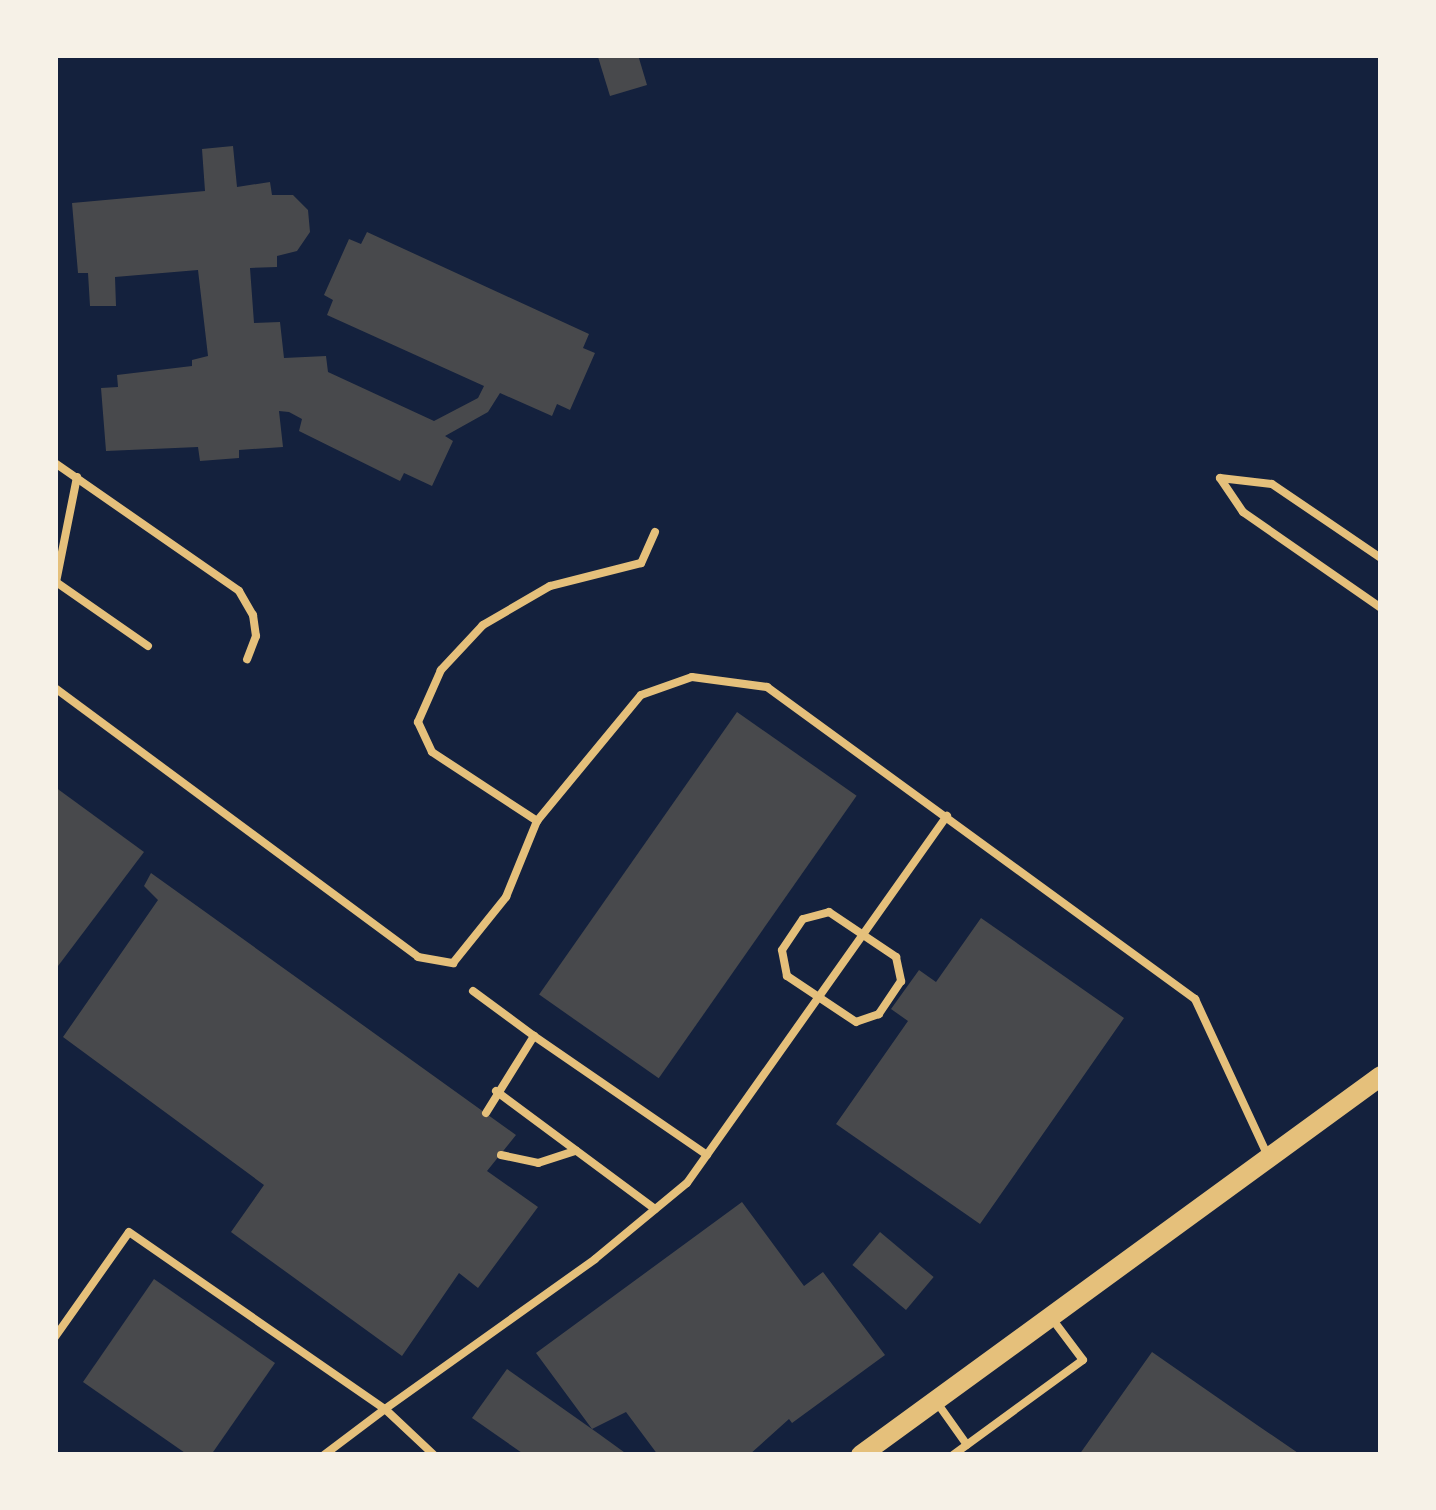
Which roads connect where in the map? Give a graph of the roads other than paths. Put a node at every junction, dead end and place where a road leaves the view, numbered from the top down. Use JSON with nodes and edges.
{"nodes":[{"id":1,"x":55,"y":463,"type":"edge"},
{"id":2,"x":77,"y":477,"type":"junction"},
{"id":3,"x":656,"y":532,"type":"dead end"},
{"id":4,"x":1381,"y":558,"type":"edge"},
{"id":5,"x":1381,"y":608,"type":"edge"},
{"id":6,"x":148,"y":646,"type":"dead end"},
{"id":7,"x":247,"y":660,"type":"dead end"},
{"id":8,"x":55,"y":688,"type":"edge"},
{"id":9,"x":947,"y":816,"type":"junction"},
{"id":10,"x":537,"y":821,"type":"junction"},
{"id":11,"x":864,"y":934,"type":"junction"},
{"id":12,"x":474,"y":991,"type":"dead end"},
{"id":13,"x":818,"y":999,"type":"junction"},
{"id":14,"x":534,"y":1036,"type":"junction"},
{"id":15,"x":1381,"y":1076,"type":"edge"},
{"id":16,"x":496,"y":1091,"type":"junction"},
{"id":17,"x":486,"y":1113,"type":"dead end"},
{"id":18,"x":576,"y":1151,"type":"junction"},
{"id":19,"x":500,"y":1154,"type":"dead end"},
{"id":20,"x":707,"y":1155,"type":"junction"},
{"id":21,"x":1269,"y":1158,"type":"junction"},
{"id":22,"x":655,"y":1209,"type":"junction"},
{"id":23,"x":1050,"y":1317,"type":"junction"},
{"id":24,"x":55,"y":1337,"type":"edge"},
{"id":25,"x":935,"y":1401,"type":"junction"},
{"id":26,"x":385,"y":1409,"type":"junction"},
{"id":27,"x":967,"y":1445,"type":"junction"},
{"id":28,"x":324,"y":1455,"type":"edge"},
{"id":29,"x":434,"y":1455,"type":"edge"},
{"id":30,"x":860,"y":1455,"type":"edge"},
{"id":31,"x":953,"y":1455,"type":"edge"}],
"edges":[{"from":1,"to":2,"type":"lane"},
{"from":2,"to":6,"type":"lane"},
{"from":2,"to":7,"type":"lane"},
{"from":3,"to":10,"type":"lane"},
{"from":4,"to":5,"type":"lane"},
{"from":8,"to":10,"type":"lane"},
{"from":9,"to":10,"type":"lane"},
{"from":9,"to":11,"type":"lane"},
{"from":9,"to":21,"type":"lane"},
{"from":11,"to":13,"type":"lane"},
{"from":11,"to":13,"type":"lane"},
{"from":11,"to":13,"type":"lane"},
{"from":12,"to":14,"type":"lane"},
{"from":13,"to":20,"type":"lane"},
{"from":14,"to":16,"type":"lane"},
{"from":14,"to":20,"type":"lane"},
{"from":15,"to":21,"type":"main road"},
{"from":16,"to":17,"type":"lane"},
{"from":16,"to":18,"type":"lane"},
{"from":18,"to":19,"type":"lane"},
{"from":18,"to":22,"type":"lane"},
{"from":20,"to":22,"type":"lane"},
{"from":21,"to":23,"type":"main road"},
{"from":22,"to":26,"type":"lane"},
{"from":23,"to":25,"type":"main road"},
{"from":23,"to":27,"type":"lane"},
{"from":24,"to":26,"type":"lane"},
{"from":25,"to":27,"type":"lane"},
{"from":25,"to":30,"type":"main road"},
{"from":26,"to":28,"type":"lane"},
{"from":26,"to":29,"type":"lane"},
{"from":27,"to":31,"type":"lane"}]}
